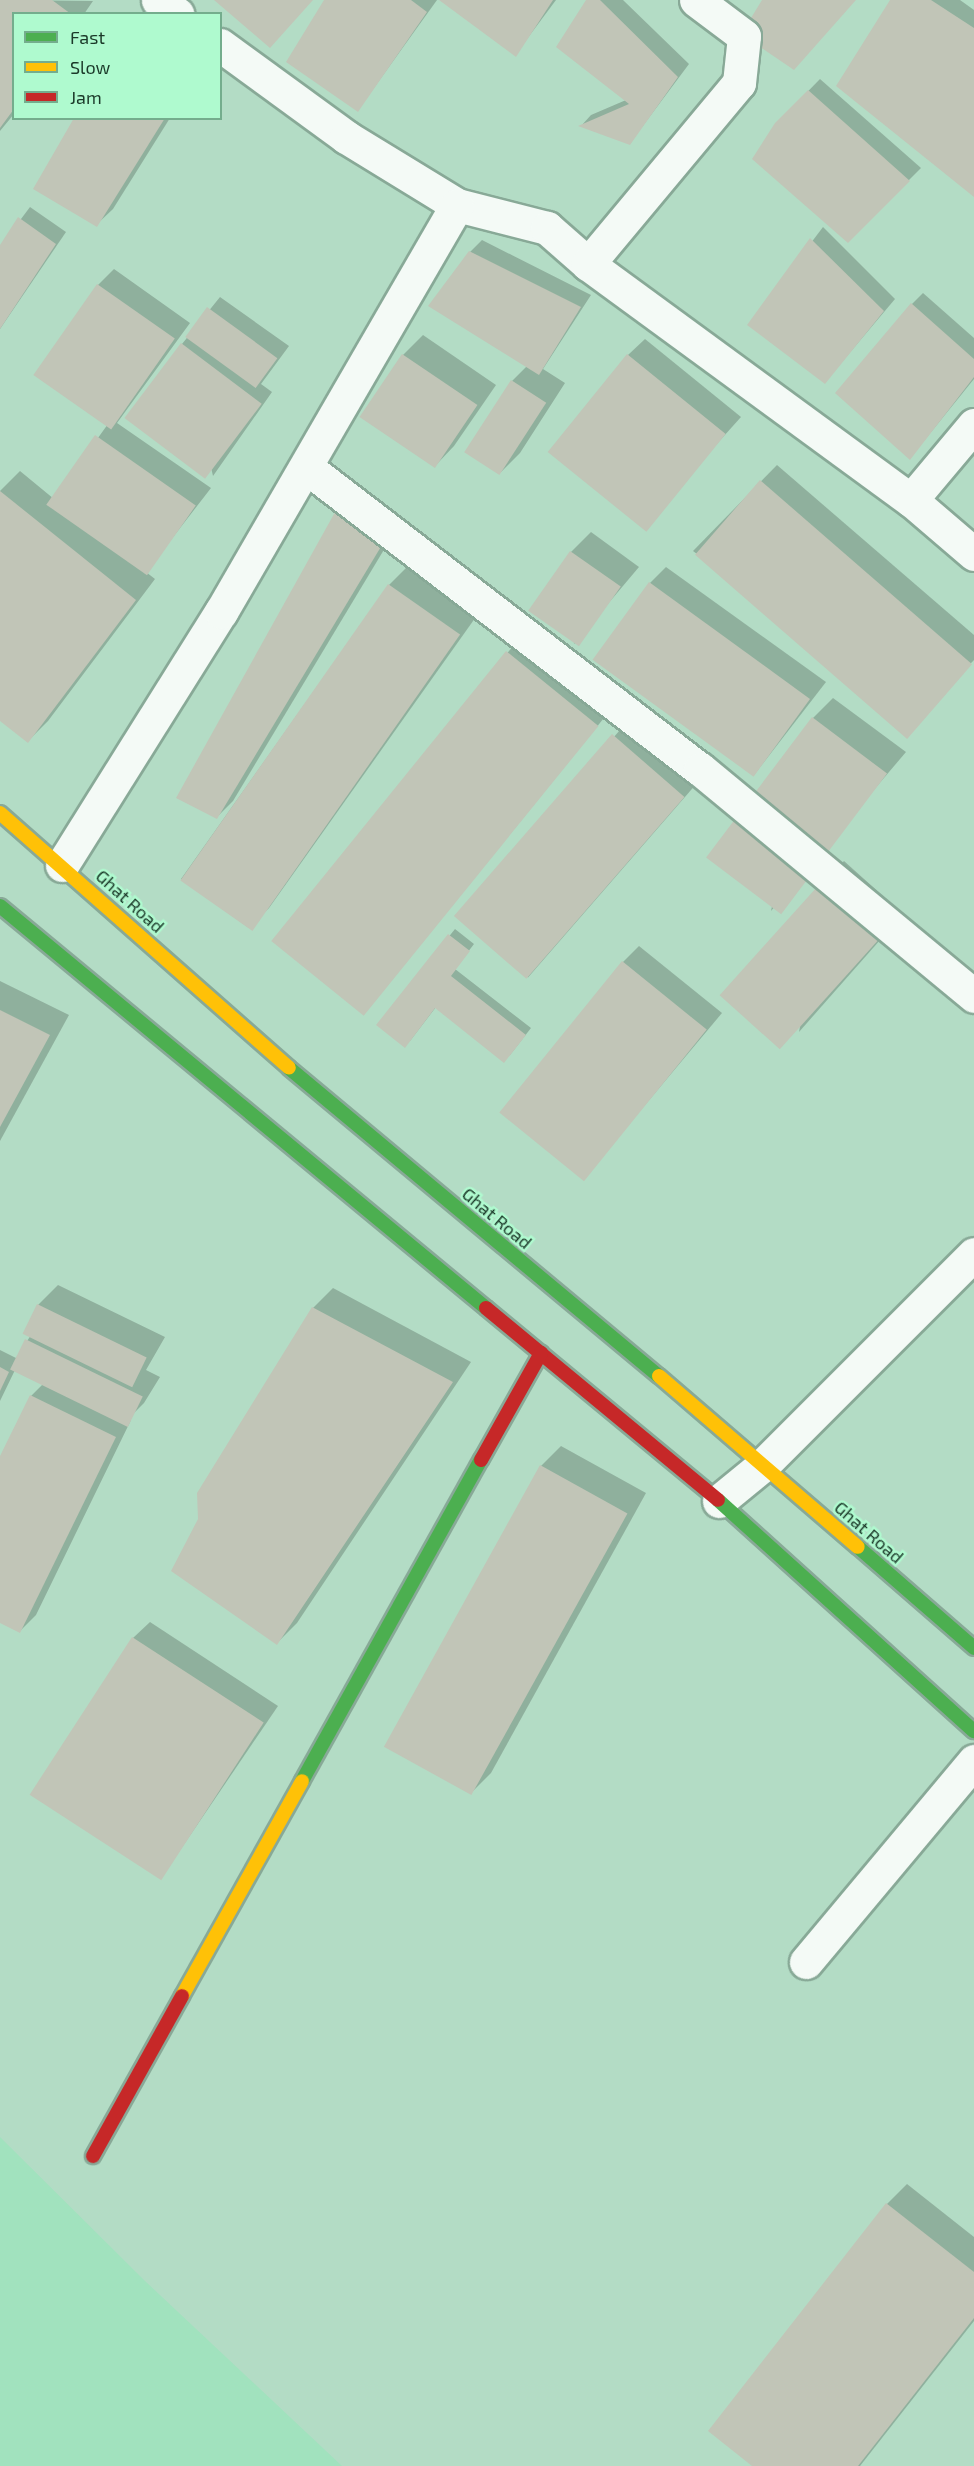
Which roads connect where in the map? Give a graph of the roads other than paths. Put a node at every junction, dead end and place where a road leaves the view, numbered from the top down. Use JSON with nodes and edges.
{"nodes":[{"id":1,"x":158,"y":0,"type":"edge"},
{"id":2,"x":696,"y":0,"type":"edge"},
{"id":3,"x":174,"y":12,"type":"edge"},
{"id":4,"x":222,"y":46,"type":"edge"},
{"id":5,"x":457,"y":205,"type":"junction"},
{"id":6,"x":588,"y":264,"type":"junction"},
{"id":7,"x":974,"y":425,"type":"edge"},
{"id":8,"x":306,"y":467,"type":"junction"},
{"id":9,"x":911,"y":500,"type":"junction"},
{"id":10,"x":974,"y":554,"type":"edge"},
{"id":11,"x":0,"y":813,"type":"edge"},
{"id":12,"x":62,"y":865,"type":"junction"},
{"id":13,"x":0,"y":906,"type":"edge"},
{"id":14,"x":974,"y":996,"type":"edge"},
{"id":15,"x":974,"y":1254,"type":"edge"},
{"id":16,"x":541,"y":1353,"type":"junction"},
{"id":17,"x":764,"y":1465,"type":"junction"},
{"id":18,"x":719,"y":1501,"type":"junction"},
{"id":19,"x":974,"y":1648,"type":"edge"},
{"id":20,"x":974,"y":1731,"type":"edge"},
{"id":21,"x":974,"y":1761,"type":"edge"},
{"id":22,"x":806,"y":1962,"type":"dead end"},
{"id":23,"x":93,"y":2156,"type":"dead end"}],
"edges":[{"from":1,"to":3,"type":"street"},
{"from":2,"to":6,"type":"street"},
{"from":4,"to":5,"type":"street"},
{"from":5,"to":6,"type":"street"},
{"from":5,"to":8,"type":"street"},
{"from":6,"to":9,"type":"street"},
{"from":7,"to":9,"type":"street"},
{"from":8,"to":12,"type":"street"},
{"from":8,"to":14,"type":"street"},
{"from":9,"to":10,"type":"street"},
{"from":11,"to":12,"type":"main road","name":"Ghat Road"},
{"from":12,"to":17,"type":"main road","name":"Ghat Road"},
{"from":13,"to":16,"type":"main road"},
{"from":15,"to":17,"type":"street"},
{"from":16,"to":18,"type":"main road"},
{"from":16,"to":23,"type":"main road"},
{"from":17,"to":18,"type":"street"},
{"from":17,"to":19,"type":"main road","name":"Ghat Road"},
{"from":18,"to":20,"type":"main road"},
{"from":21,"to":22,"type":"street"}]}
